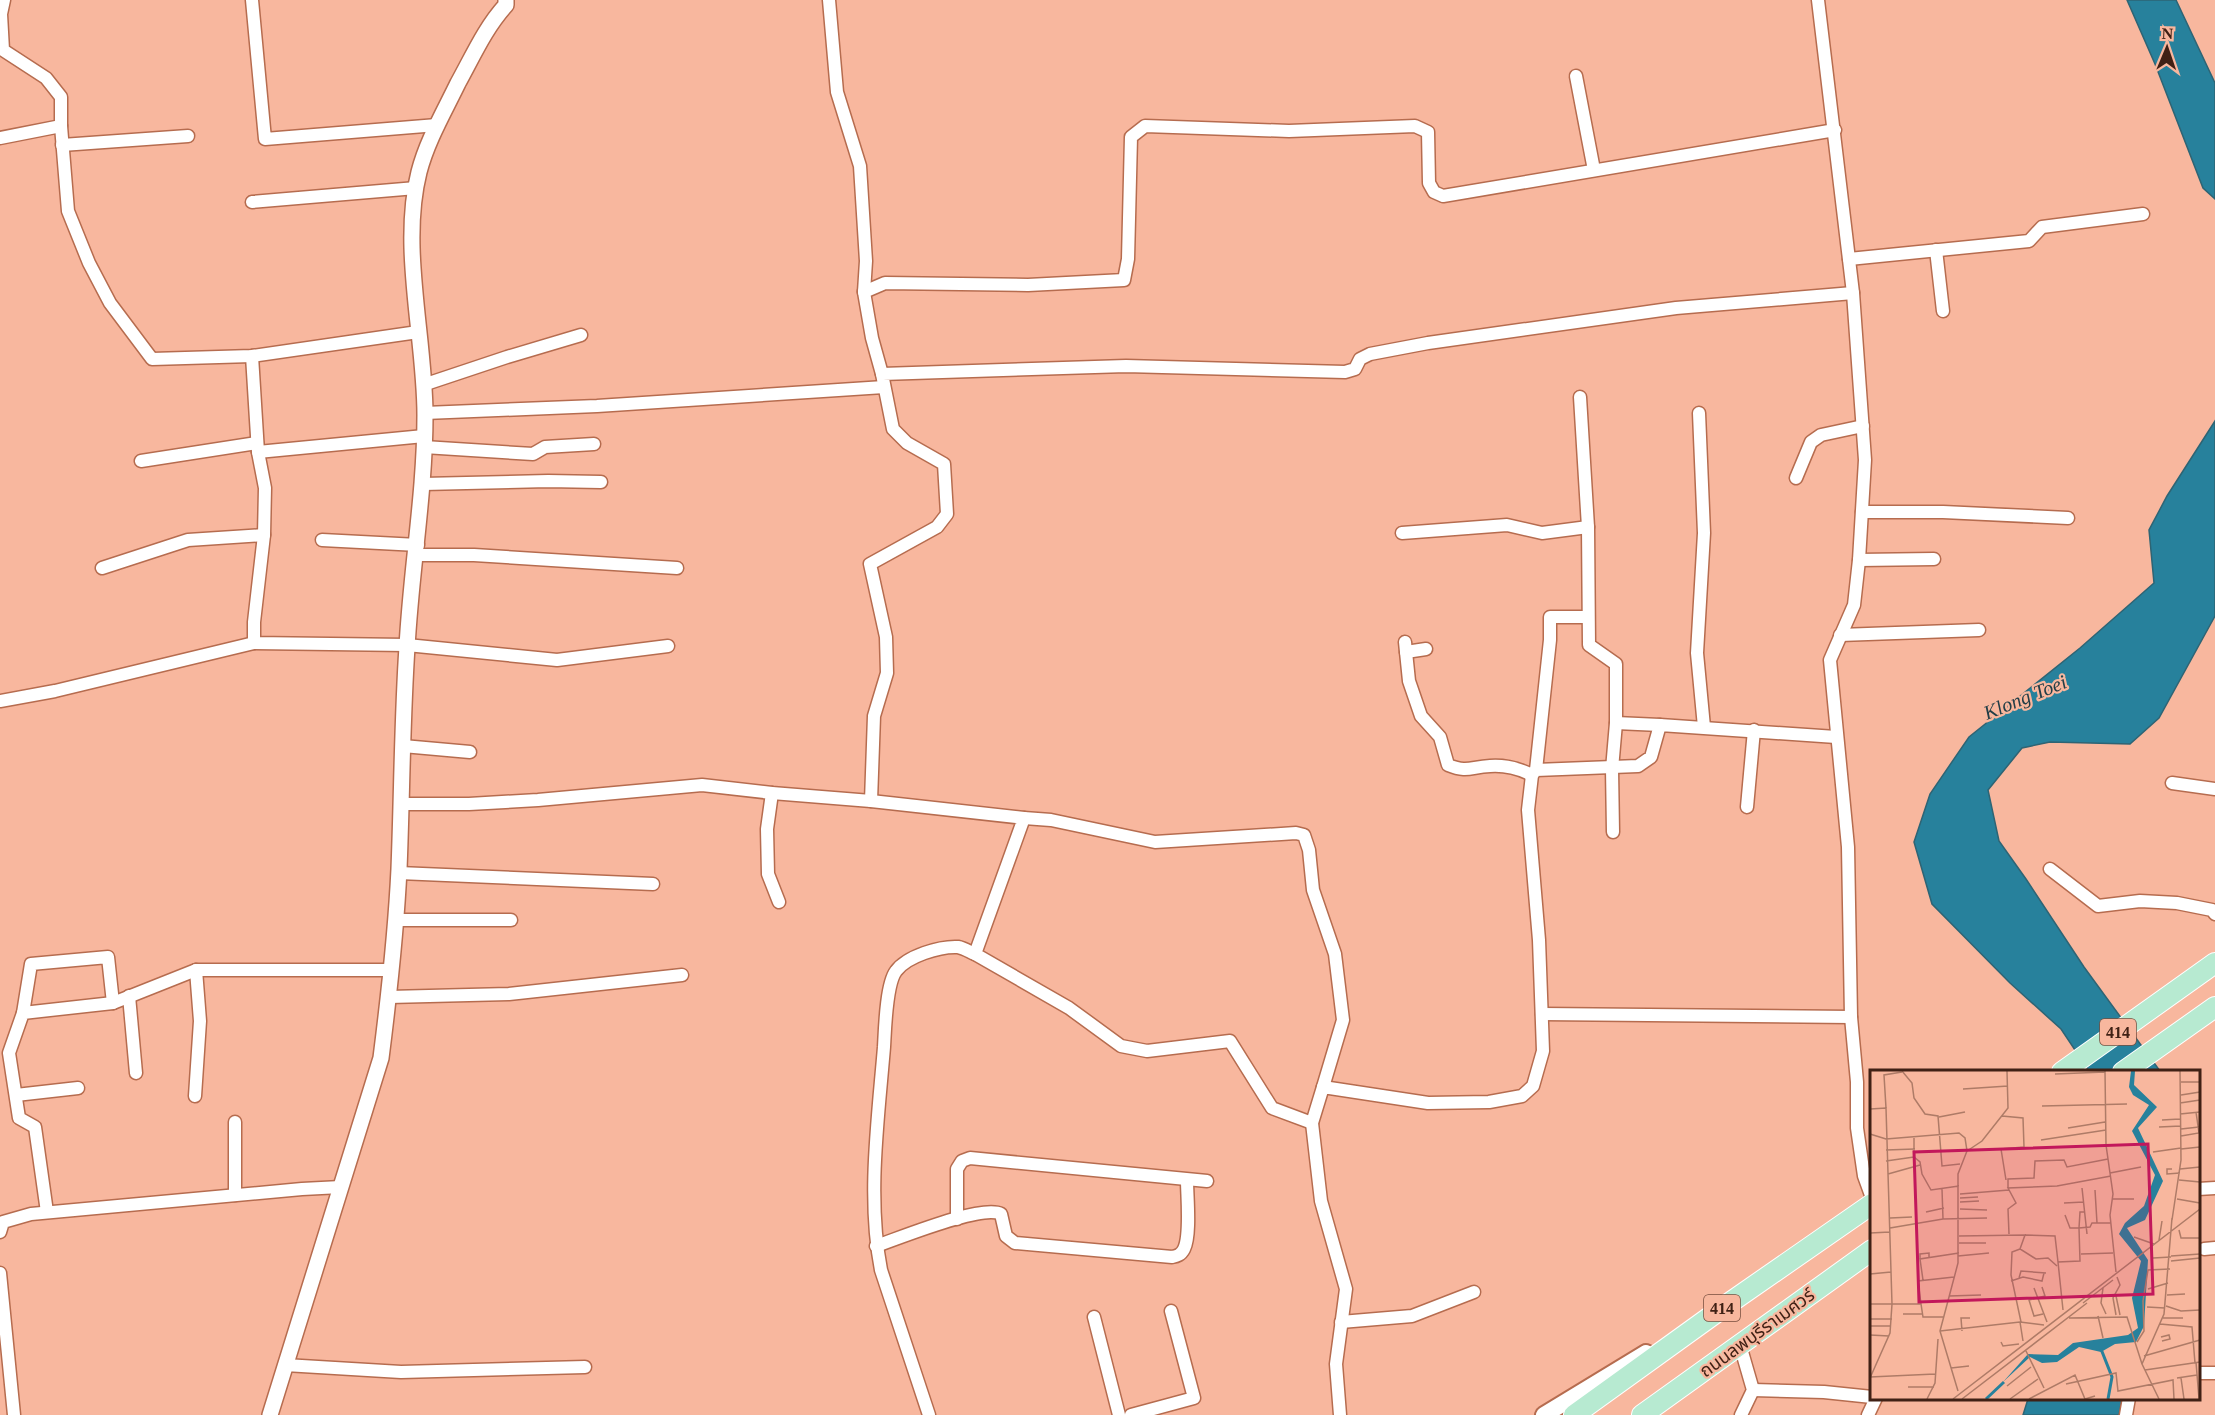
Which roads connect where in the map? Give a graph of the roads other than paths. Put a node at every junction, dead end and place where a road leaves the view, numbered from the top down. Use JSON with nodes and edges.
{"nodes":[{"id":1,"x":4,"y":0,"type":"edge"},
{"id":2,"x":252,"y":0,"type":"edge"},
{"id":3,"x":829,"y":0,"type":"edge"},
{"id":4,"x":1818,"y":0,"type":"edge"},
{"id":5,"x":509,"y":2,"type":"edge"},
{"id":6,"x":2,"y":50,"type":"edge"},
{"id":7,"x":1576,"y":76,"type":"dead end"},
{"id":8,"x":437,"y":125,"type":"junction"},
{"id":9,"x":61,"y":126,"type":"junction"},
{"id":10,"x":1835,"y":130,"type":"junction"},
{"id":11,"x":188,"y":136,"type":"dead end"},
{"id":12,"x":0,"y":138,"type":"edge"},
{"id":13,"x":62,"y":145,"type":"junction"},
{"id":14,"x":1594,"y":170,"type":"junction"},
{"id":15,"x":416,"y":188,"type":"junction"},
{"id":16,"x":252,"y":202,"type":"dead end"},
{"id":17,"x":2143,"y":214,"type":"dead end"},
{"id":18,"x":1936,"y":250,"type":"junction"},
{"id":19,"x":1849,"y":259,"type":"junction"},
{"id":20,"x":864,"y":292,"type":"junction"},
{"id":21,"x":1853,"y":293,"type":"junction"},
{"id":22,"x":1943,"y":311,"type":"dead end"},
{"id":23,"x":418,"y":332,"type":"junction"},
{"id":24,"x":581,"y":335,"type":"dead end"},
{"id":25,"x":252,"y":356,"type":"junction"},
{"id":26,"x":882,"y":374,"type":"junction"},
{"id":27,"x":423,"y":385,"type":"junction"},
{"id":28,"x":884,"y":387,"type":"junction"},
{"id":29,"x":1580,"y":397,"type":"dead end"},
{"id":30,"x":425,"y":413,"type":"junction"},
{"id":31,"x":1699,"y":413,"type":"dead end"},
{"id":32,"x":1863,"y":426,"type":"junction"},
{"id":33,"x":424,"y":441,"type":"junction"},
{"id":34,"x":594,"y":444,"type":"dead end"},
{"id":35,"x":258,"y":447,"type":"junction"},
{"id":36,"x":141,"y":461,"type":"dead end"},
{"id":37,"x":1796,"y":478,"type":"dead end"},
{"id":38,"x":601,"y":482,"type":"dead end"},
{"id":39,"x":423,"y":484,"type":"junction"},
{"id":40,"x":1862,"y":512,"type":"junction"},
{"id":41,"x":2068,"y":518,"type":"dead end"},
{"id":42,"x":1588,"y":527,"type":"junction"},
{"id":43,"x":1402,"y":533,"type":"dead end"},
{"id":44,"x":264,"y":535,"type":"junction"},
{"id":45,"x":322,"y":540,"type":"dead end"},
{"id":46,"x":417,"y":550,"type":"junction"},
{"id":47,"x":1934,"y":559,"type":"dead end"},
{"id":48,"x":1859,"y":560,"type":"junction"},
{"id":49,"x":102,"y":568,"type":"dead end"},
{"id":50,"x":677,"y":568,"type":"dead end"},
{"id":51,"x":1588,"y":617,"type":"junction"},
{"id":52,"x":1979,"y":630,"type":"dead end"},
{"id":53,"x":1840,"y":635,"type":"junction"},
{"id":54,"x":254,"y":643,"type":"junction"},
{"id":55,"x":407,"y":645,"type":"junction"},
{"id":56,"x":668,"y":646,"type":"dead end"},
{"id":57,"x":1426,"y":649,"type":"dead end"},
{"id":58,"x":0,"y":701,"type":"edge"},
{"id":59,"x":1616,"y":723,"type":"junction"},
{"id":60,"x":1660,"y":725,"type":"junction"},
{"id":61,"x":1704,"y":727,"type":"junction"},
{"id":62,"x":1754,"y":730,"type":"junction"},
{"id":63,"x":1836,"y":737,"type":"junction"},
{"id":64,"x":403,"y":746,"type":"junction"},
{"id":65,"x":470,"y":752,"type":"dead end"},
{"id":66,"x":1612,"y":769,"type":"junction"},
{"id":67,"x":1534,"y":772,"type":"junction"},
{"id":68,"x":2172,"y":783,"type":"dead end"},
{"id":69,"x":2215,"y":789,"type":"edge"},
{"id":70,"x":772,"y":793,"type":"junction"},
{"id":71,"x":871,"y":801,"type":"junction"},
{"id":72,"x":402,"y":804,"type":"junction"},
{"id":73,"x":1748,"y":807,"type":"dead end"},
{"id":74,"x":1024,"y":818,"type":"junction"},
{"id":75,"x":1613,"y":832,"type":"dead end"},
{"id":76,"x":2050,"y":869,"type":"dead end"},
{"id":77,"x":399,"y":873,"type":"junction"},
{"id":78,"x":653,"y":884,"type":"dead end"},
{"id":79,"x":779,"y":902,"type":"dead end"},
{"id":80,"x":2215,"y":914,"type":"edge"},
{"id":81,"x":395,"y":920,"type":"junction"},
{"id":82,"x":511,"y":920,"type":"dead end"},
{"id":83,"x":975,"y":954,"type":"junction"},
{"id":84,"x":2215,"y":963,"type":"edge"},
{"id":85,"x":196,"y":970,"type":"junction"},
{"id":86,"x":392,"y":970,"type":"junction"},
{"id":87,"x":682,"y":975,"type":"dead end"},
{"id":88,"x":129,"y":996,"type":"junction"},
{"id":89,"x":389,"y":997,"type":"junction"},
{"id":90,"x":113,"y":1003,"type":"junction"},
{"id":91,"x":2213,"y":1009,"type":"edge"},
{"id":92,"x":23,"y":1012,"type":"junction"},
{"id":93,"x":1542,"y":1014,"type":"junction"},
{"id":94,"x":1851,"y":1017,"type":"junction"},
{"id":95,"x":2063,"y":1070,"type":"edge"},
{"id":96,"x":2124,"y":1070,"type":"edge"},
{"id":97,"x":136,"y":1073,"type":"dead end"},
{"id":98,"x":1323,"y":1086,"type":"junction"},
{"id":99,"x":78,"y":1088,"type":"dead end"},
{"id":100,"x":16,"y":1095,"type":"junction"},
{"id":101,"x":195,"y":1096,"type":"dead end"},
{"id":102,"x":235,"y":1122,"type":"dead end"},
{"id":103,"x":1312,"y":1123,"type":"junction"},
{"id":104,"x":1186,"y":1180,"type":"junction"},
{"id":105,"x":1207,"y":1181,"type":"dead end"},
{"id":106,"x":341,"y":1187,"type":"junction"},
{"id":107,"x":2215,"y":1188,"type":"edge"},
{"id":108,"x":2200,"y":1189,"type":"edge"},
{"id":109,"x":1870,"y":1192,"type":"edge"},
{"id":110,"x":235,"y":1195,"type":"junction"},
{"id":111,"x":1870,"y":1205,"type":"edge"},
{"id":112,"x":46,"y":1212,"type":"junction"},
{"id":113,"x":957,"y":1218,"type":"junction"},
{"id":114,"x":0,"y":1232,"type":"edge"},
{"id":115,"x":876,"y":1246,"type":"junction"},
{"id":116,"x":1870,"y":1251,"type":"edge"},
{"id":117,"x":0,"y":1273,"type":"edge"},
{"id":118,"x":1474,"y":1292,"type":"dead end"},
{"id":119,"x":1728,"y":1304,"type":"junction"},
{"id":120,"x":1171,"y":1311,"type":"dead end"},
{"id":121,"x":1094,"y":1317,"type":"dead end"},
{"id":122,"x":1341,"y":1322,"type":"junction"},
{"id":123,"x":1740,"y":1345,"type":"junction"},
{"id":124,"x":285,"y":1365,"type":"junction"},
{"id":125,"x":585,"y":1366,"type":"dead end"},
{"id":126,"x":1753,"y":1390,"type":"junction"},
{"id":127,"x":1870,"y":1397,"type":"edge"},
{"id":128,"x":1875,"y":1400,"type":"edge"},
{"id":129,"x":2129,"y":1400,"type":"edge"},
{"id":130,"x":14,"y":1415,"type":"edge"},
{"id":131,"x":270,"y":1415,"type":"edge"},
{"id":132,"x":929,"y":1415,"type":"edge"},
{"id":133,"x":1119,"y":1415,"type":"edge"},
{"id":134,"x":1131,"y":1415,"type":"edge"},
{"id":135,"x":1340,"y":1415,"type":"edge"},
{"id":136,"x":1544,"y":1415,"type":"edge"},
{"id":137,"x":1574,"y":1415,"type":"edge"},
{"id":138,"x":1642,"y":1415,"type":"edge"},
{"id":139,"x":1657,"y":1415,"type":"edge"},
{"id":140,"x":1741,"y":1415,"type":"edge"},
{"id":141,"x":1868,"y":1415,"type":"edge"},
{"id":142,"x":2126,"y":1415,"type":"edge"}],
"edges":[{"from":1,"to":6,"type":"street"},
{"from":2,"to":8,"type":"street"},
{"from":3,"to":20,"type":"street"},
{"from":4,"to":10,"type":"street"},
{"from":5,"to":8,"type":"street"},
{"from":6,"to":9,"type":"street"},
{"from":7,"to":14,"type":"street"},
{"from":8,"to":15,"type":"street"},
{"from":9,"to":12,"type":"street"},
{"from":9,"to":13,"type":"street"},
{"from":10,"to":14,"type":"street"},
{"from":10,"to":19,"type":"street"},
{"from":11,"to":13,"type":"street"},
{"from":13,"to":25,"type":"street"},
{"from":14,"to":20,"type":"street"},
{"from":15,"to":16,"type":"street"},
{"from":15,"to":23,"type":"street"},
{"from":17,"to":18,"type":"street"},
{"from":18,"to":19,"type":"street"},
{"from":18,"to":22,"type":"street"},
{"from":19,"to":21,"type":"street"},
{"from":20,"to":26,"type":"street"},
{"from":21,"to":26,"type":"street"},
{"from":21,"to":32,"type":"street"},
{"from":23,"to":25,"type":"street"},
{"from":23,"to":27,"type":"street"},
{"from":24,"to":27,"type":"street"},
{"from":25,"to":35,"type":"street"},
{"from":26,"to":28,"type":"street"},
{"from":27,"to":30,"type":"street"},
{"from":28,"to":30,"type":"street"},
{"from":28,"to":71,"type":"street"},
{"from":29,"to":42,"type":"street"},
{"from":30,"to":33,"type":"street"},
{"from":31,"to":61,"type":"street"},
{"from":32,"to":37,"type":"street"},
{"from":32,"to":40,"type":"street"},
{"from":33,"to":34,"type":"street"},
{"from":33,"to":35,"type":"street"},
{"from":33,"to":39,"type":"street"},
{"from":35,"to":36,"type":"street"},
{"from":35,"to":44,"type":"street"},
{"from":38,"to":39,"type":"street"},
{"from":39,"to":46,"type":"street"},
{"from":40,"to":41,"type":"street"},
{"from":40,"to":48,"type":"street"},
{"from":42,"to":43,"type":"street"},
{"from":42,"to":51,"type":"street"},
{"from":44,"to":49,"type":"street"},
{"from":44,"to":54,"type":"street"},
{"from":45,"to":46,"type":"street"},
{"from":46,"to":50,"type":"street"},
{"from":46,"to":55,"type":"street"},
{"from":47,"to":48,"type":"street"},
{"from":48,"to":53,"type":"street"},
{"from":51,"to":59,"type":"street"},
{"from":51,"to":67,"type":"street"},
{"from":52,"to":53,"type":"street"},
{"from":53,"to":63,"type":"street"},
{"from":54,"to":55,"type":"street"},
{"from":54,"to":58,"type":"street"},
{"from":55,"to":56,"type":"street"},
{"from":55,"to":64,"type":"street"},
{"from":57,"to":67,"type":"street"},
{"from":59,"to":60,"type":"street"},
{"from":59,"to":66,"type":"street"},
{"from":60,"to":61,"type":"street"},
{"from":60,"to":66,"type":"street"},
{"from":61,"to":62,"type":"street"},
{"from":62,"to":63,"type":"street"},
{"from":62,"to":73,"type":"street"},
{"from":63,"to":94,"type":"street"},
{"from":64,"to":65,"type":"street"},
{"from":64,"to":72,"type":"street"},
{"from":66,"to":67,"type":"street"},
{"from":66,"to":75,"type":"street"},
{"from":67,"to":93,"type":"street"},
{"from":68,"to":69,"type":"street"},
{"from":70,"to":71,"type":"street"},
{"from":70,"to":72,"type":"street"},
{"from":70,"to":79,"type":"street"},
{"from":71,"to":74,"type":"street"},
{"from":72,"to":77,"type":"street"},
{"from":74,"to":83,"type":"street"},
{"from":74,"to":98,"type":"street"},
{"from":76,"to":80,"type":"street"},
{"from":77,"to":78,"type":"street"},
{"from":77,"to":81,"type":"street"},
{"from":81,"to":82,"type":"street"},
{"from":81,"to":86,"type":"street"},
{"from":83,"to":103,"type":"street"},
{"from":83,"to":115,"type":"street"},
{"from":84,"to":95,"type":"main road","number":"414"},
{"from":85,"to":86,"type":"street"},
{"from":85,"to":88,"type":"street"},
{"from":85,"to":101,"type":"street"},
{"from":86,"to":89,"type":"street"},
{"from":87,"to":89,"type":"street"},
{"from":88,"to":90,"type":"street"},
{"from":88,"to":97,"type":"street"},
{"from":89,"to":106,"type":"street"},
{"from":90,"to":92,"type":"street"},
{"from":90,"to":92,"type":"street"},
{"from":91,"to":96,"type":"main road","number":"414"},
{"from":92,"to":100,"type":"street"},
{"from":93,"to":94,"type":"street"},
{"from":93,"to":98,"type":"street"},
{"from":94,"to":109,"type":"street"},
{"from":98,"to":103,"type":"street"},
{"from":99,"to":100,"type":"street"},
{"from":100,"to":112,"type":"street"},
{"from":102,"to":110,"type":"street"},
{"from":103,"to":122,"type":"street"},
{"from":104,"to":105,"type":"street"},
{"from":104,"to":113,"type":"street"},
{"from":104,"to":113,"type":"street"},
{"from":106,"to":110,"type":"street"},
{"from":106,"to":124,"type":"street"},
{"from":107,"to":108,"type":"street"},
{"from":110,"to":112,"type":"street"},
{"from":111,"to":119,"type":"main road","number":"414"},
{"from":112,"to":114,"type":"street"},
{"from":113,"to":115,"type":"street"},
{"from":115,"to":132,"type":"street"},
{"from":116,"to":123,"type":"main road","name":"ถนนลพบุรีราเมศวร์","number":"414"},
{"from":117,"to":130,"type":"street"},
{"from":118,"to":122,"type":"street"},
{"from":119,"to":136,"type":"main road","number":"414"},
{"from":119,"to":137,"type":"main road","number":"414"},
{"from":120,"to":134,"type":"street"},
{"from":121,"to":133,"type":"street"},
{"from":122,"to":135,"type":"street"},
{"from":123,"to":126,"type":"street"},
{"from":123,"to":138,"type":"main road","name":"ถนนลพบุรีราเมศวร์","number":"414"},
{"from":123,"to":139,"type":"main road","number":"414"},
{"from":124,"to":125,"type":"street"},
{"from":124,"to":131,"type":"street"},
{"from":126,"to":127,"type":"street"},
{"from":126,"to":140,"type":"street"},
{"from":128,"to":141,"type":"street"},
{"from":129,"to":142,"type":"street"}]}
